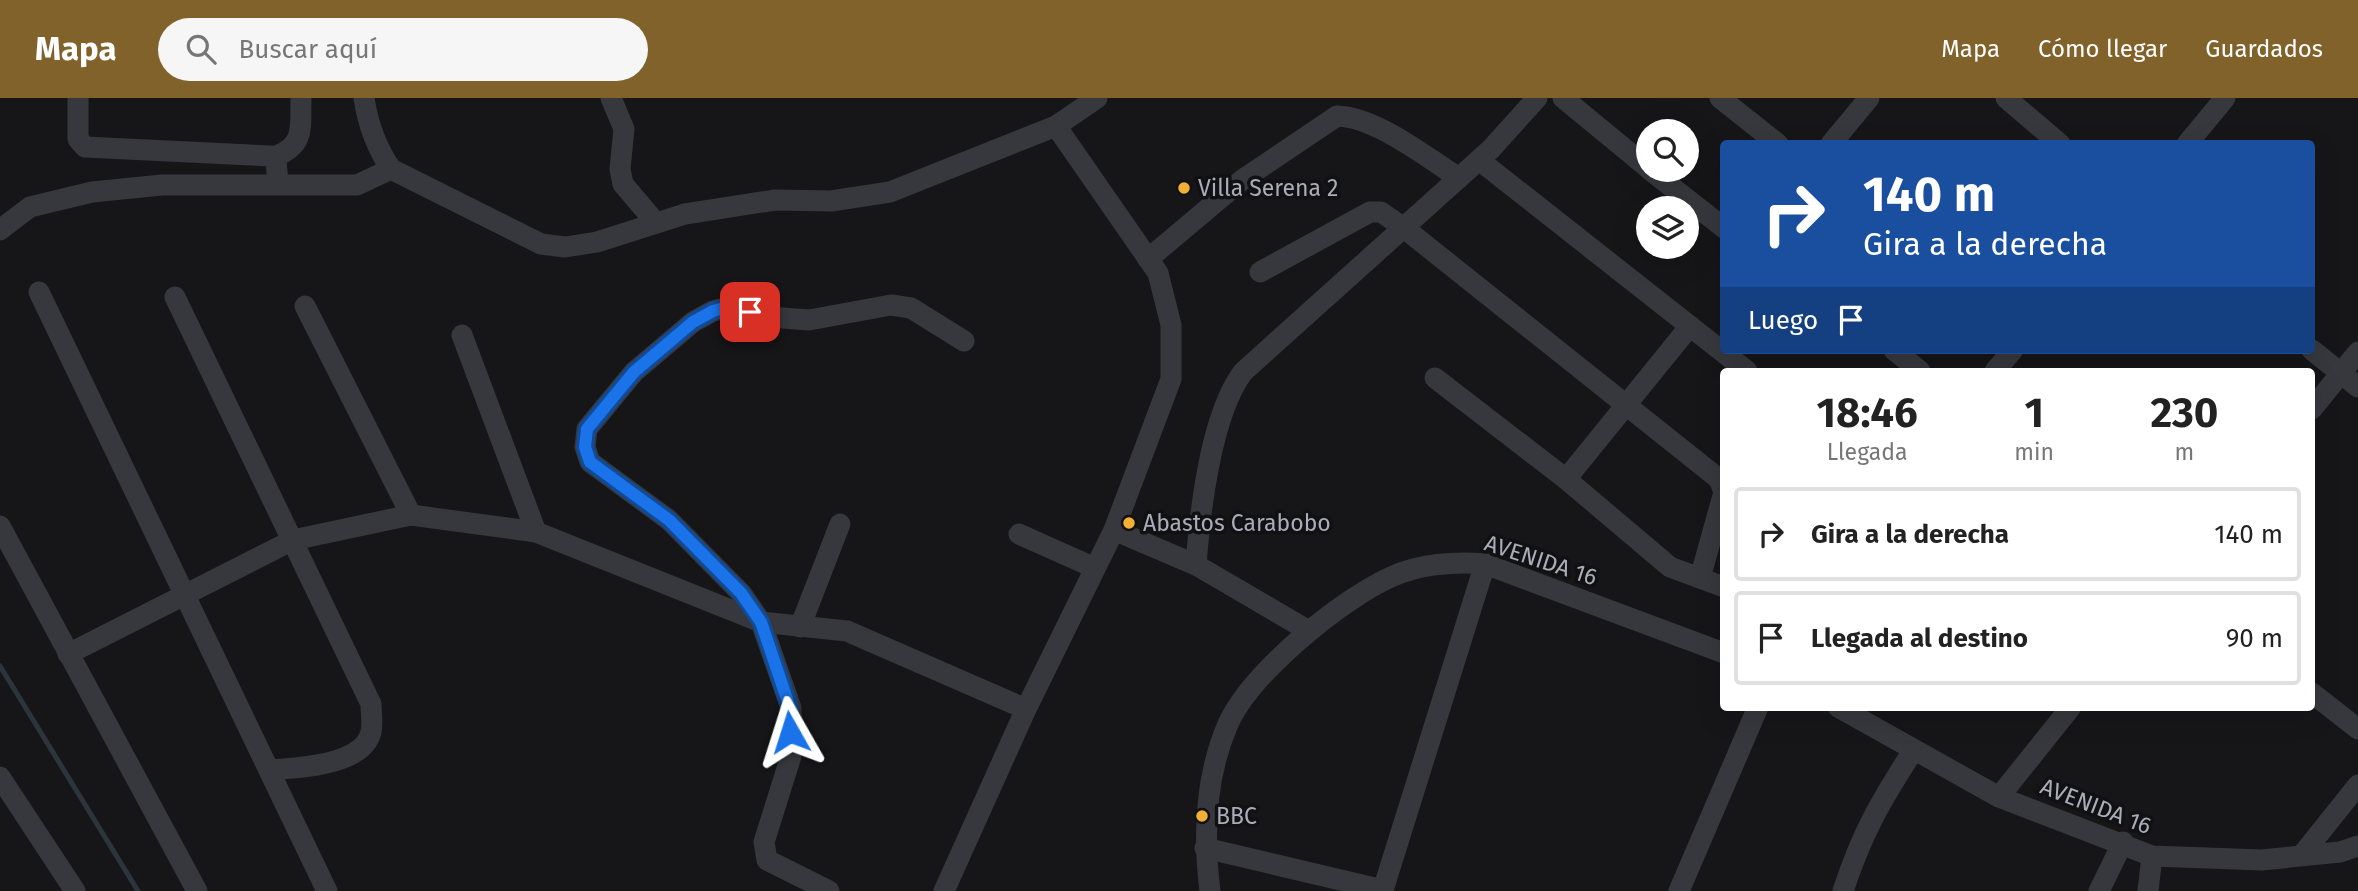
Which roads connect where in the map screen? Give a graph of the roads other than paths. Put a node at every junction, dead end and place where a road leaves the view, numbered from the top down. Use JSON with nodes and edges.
{"nodes":[{"id":1,"x":78,"y":98,"type":"edge"},
{"id":2,"x":301,"y":98,"type":"edge"},
{"id":3,"x":364,"y":98,"type":"edge"},
{"id":4,"x":611,"y":98,"type":"edge"},
{"id":5,"x":1097,"y":98,"type":"edge"},
{"id":6,"x":1537,"y":98,"type":"edge"},
{"id":7,"x":1563,"y":98,"type":"edge"},
{"id":8,"x":1720,"y":98,"type":"edge"},
{"id":9,"x":1869,"y":98,"type":"edge"},
{"id":10,"x":2006,"y":98,"type":"edge"},
{"id":11,"x":2225,"y":98,"type":"edge"},
{"id":12,"x":1056,"y":126,"type":"junction"},
{"id":13,"x":1773,"y":140,"type":"edge"},
{"id":14,"x":1834,"y":140,"type":"edge"},
{"id":15,"x":2055,"y":140,"type":"edge"},
{"id":16,"x":2190,"y":140,"type":"edge"},
{"id":17,"x":274,"y":157,"type":"junction"},
{"id":18,"x":1636,"y":158,"type":"edge"},
{"id":19,"x":1479,"y":160,"type":"junction"},
{"id":20,"x":391,"y":169,"type":"junction"},
{"id":21,"x":1459,"y":178,"type":"junction"},
{"id":22,"x":1666,"y":182,"type":"edge"},
{"id":23,"x":278,"y":183,"type":"junction"},
{"id":24,"x":4,"y":219,"type":"edge"},
{"id":25,"x":656,"y":223,"type":"junction"},
{"id":26,"x":1720,"y":225,"type":"edge"},
{"id":27,"x":1404,"y":228,"type":"junction"},
{"id":28,"x":1148,"y":260,"type":"junction"},
{"id":29,"x":1260,"y":272,"type":"dead end"},
{"id":30,"x":40,"y":292,"type":"dead end"},
{"id":31,"x":175,"y":297,"type":"dead end"},
{"id":32,"x":304,"y":306,"type":"dead end"},
{"id":33,"x":1690,"y":327,"type":"junction"},
{"id":34,"x":462,"y":335,"type":"dead end"},
{"id":35,"x":964,"y":341,"type":"dead end"},
{"id":36,"x":1720,"y":351,"type":"edge"},
{"id":37,"x":2315,"y":352,"type":"edge"},
{"id":38,"x":2358,"y":352,"type":"edge"},
{"id":39,"x":1724,"y":354,"type":"edge"},
{"id":40,"x":1899,"y":354,"type":"edge"},
{"id":41,"x":2009,"y":354,"type":"edge"},
{"id":42,"x":1742,"y":368,"type":"edge"},
{"id":43,"x":1916,"y":368,"type":"edge"},
{"id":44,"x":1997,"y":368,"type":"edge"},
{"id":45,"x":2341,"y":373,"type":"junction"},
{"id":46,"x":1435,"y":378,"type":"dead end"},
{"id":47,"x":2358,"y":387,"type":"edge"},
{"id":48,"x":1628,"y":405,"type":"junction"},
{"id":49,"x":2315,"y":405,"type":"edge"},
{"id":50,"x":1566,"y":479,"type":"junction"},
{"id":51,"x":1720,"y":483,"type":"edge"},
{"id":52,"x":1720,"y":506,"type":"edge"},
{"id":53,"x":411,"y":515,"type":"junction"},
{"id":54,"x":840,"y":524,"type":"dead end"},
{"id":55,"x":0,"y":526,"type":"edge"},
{"id":56,"x":1114,"y":530,"type":"junction"},
{"id":57,"x":536,"y":532,"type":"junction"},
{"id":58,"x":1019,"y":534,"type":"dead end"},
{"id":59,"x":293,"y":540,"type":"junction"},
{"id":60,"x":1485,"y":564,"type":"junction"},
{"id":61,"x":1196,"y":565,"type":"junction"},
{"id":62,"x":1095,"y":568,"type":"junction"},
{"id":63,"x":1700,"y":578,"type":"junction"},
{"id":64,"x":1720,"y":586,"type":"edge"},
{"id":65,"x":184,"y":594,"type":"junction"},
{"id":66,"x":761,"y":622,"type":"junction"},
{"id":67,"x":800,"y":627,"type":"junction"},
{"id":68,"x":1309,"y":631,"type":"junction"},
{"id":69,"x":1720,"y":652,"type":"edge"},
{"id":70,"x":68,"y":654,"type":"junction"},
{"id":71,"x":2315,"y":695,"type":"edge"},
{"id":72,"x":1026,"y":709,"type":"junction"},
{"id":73,"x":1756,"y":711,"type":"edge"},
{"id":74,"x":1845,"y":711,"type":"edge"},
{"id":75,"x":2068,"y":711,"type":"edge"},
{"id":76,"x":2358,"y":729,"type":"edge"},
{"id":77,"x":1913,"y":751,"type":"junction"},
{"id":78,"x":269,"y":769,"type":"junction"},
{"id":79,"x":0,"y":777,"type":"edge"},
{"id":80,"x":2358,"y":785,"type":"edge"},
{"id":81,"x":1999,"y":797,"type":"junction"},
{"id":82,"x":2123,"y":842,"type":"junction"},
{"id":83,"x":2358,"y":846,"type":"edge"},
{"id":84,"x":1205,"y":848,"type":"junction"},
{"id":85,"x":2302,"y":855,"type":"junction"},
{"id":86,"x":2152,"y":856,"type":"junction"},
{"id":87,"x":1385,"y":890,"type":"edge"},
{"id":88,"x":75,"y":891,"type":"edge"},
{"id":89,"x":197,"y":891,"type":"edge"},
{"id":90,"x":327,"y":891,"type":"edge"},
{"id":91,"x":829,"y":891,"type":"edge"},
{"id":92,"x":944,"y":891,"type":"edge"},
{"id":93,"x":1210,"y":891,"type":"edge"},
{"id":94,"x":1679,"y":891,"type":"edge"},
{"id":95,"x":1843,"y":891,"type":"edge"},
{"id":96,"x":2099,"y":891,"type":"edge"},
{"id":97,"x":2148,"y":891,"type":"edge"}],
"edges":[{"from":1,"to":17,"type":"street"},
{"from":2,"to":17,"type":"street"},
{"from":3,"to":20,"type":"street"},
{"from":4,"to":25,"type":"street"},
{"from":5,"to":12,"type":"street"},
{"from":6,"to":19,"type":"street"},
{"from":7,"to":18,"type":"street"},
{"from":8,"to":13,"type":"street"},
{"from":9,"to":14,"type":"street"},
{"from":10,"to":15,"type":"street"},
{"from":11,"to":16,"type":"street"},
{"from":12,"to":25,"type":"street"},
{"from":12,"to":28,"type":"street"},
{"from":17,"to":23,"type":"street"},
{"from":19,"to":21,"type":"street"},
{"from":19,"to":33,"type":"street"},
{"from":20,"to":23,"type":"street"},
{"from":20,"to":25,"type":"street"},
{"from":21,"to":27,"type":"street"},
{"from":21,"to":28,"type":"street"},
{"from":22,"to":26,"type":"street"},
{"from":23,"to":24,"type":"street"},
{"from":27,"to":29,"type":"street"},
{"from":27,"to":48,"type":"street"},
{"from":27,"to":61,"type":"street"},
{"from":28,"to":56,"type":"street"},
{"from":30,"to":65,"type":"street"},
{"from":31,"to":59,"type":"street"},
{"from":32,"to":53,"type":"street"},
{"from":33,"to":36,"type":"street"},
{"from":33,"to":48,"type":"street"},
{"from":34,"to":57,"type":"street"},
{"from":35,"to":66,"type":"street"},
{"from":37,"to":45,"type":"street"},
{"from":38,"to":45,"type":"street"},
{"from":39,"to":42,"type":"street"},
{"from":40,"to":43,"type":"street"},
{"from":41,"to":44,"type":"street"},
{"from":45,"to":47,"type":"street"},
{"from":45,"to":49,"type":"street"},
{"from":46,"to":50,"type":"street"},
{"from":48,"to":50,"type":"street"},
{"from":48,"to":51,"type":"street"},
{"from":50,"to":63,"type":"street"},
{"from":52,"to":63,"type":"street"},
{"from":53,"to":57,"type":"street"},
{"from":53,"to":59,"type":"street"},
{"from":54,"to":67,"type":"street"},
{"from":55,"to":70,"type":"street"},
{"from":56,"to":61,"type":"street"},
{"from":56,"to":62,"type":"street"},
{"from":57,"to":66,"type":"street"},
{"from":58,"to":62,"type":"street"},
{"from":59,"to":65,"type":"street"},
{"from":59,"to":78,"type":"street"},
{"from":60,"to":68,"type":"street","name":"AVENIDA 16"},
{"from":60,"to":69,"type":"street","name":"AVENIDA 16"},
{"from":60,"to":87,"type":"street"},
{"from":61,"to":68,"type":"street"},
{"from":62,"to":72,"type":"street"},
{"from":63,"to":64,"type":"street"},
{"from":65,"to":70,"type":"street"},
{"from":65,"to":78,"type":"street"},
{"from":66,"to":67,"type":"street"},
{"from":66,"to":91,"type":"street"},
{"from":67,"to":72,"type":"street"},
{"from":68,"to":84,"type":"street","name":"AVENIDA 16"},
{"from":70,"to":89,"type":"street"},
{"from":71,"to":76,"type":"street"},
{"from":72,"to":92,"type":"street"},
{"from":73,"to":94,"type":"street"},
{"from":74,"to":77,"type":"street","name":"AVENIDA 16"},
{"from":75,"to":81,"type":"street"},
{"from":77,"to":81,"type":"street","name":"AVENIDA 16"},
{"from":77,"to":95,"type":"street"},
{"from":78,"to":90,"type":"street"},
{"from":79,"to":88,"type":"street"},
{"from":80,"to":85,"type":"street"},
{"from":81,"to":82,"type":"street","name":"AVENIDA 16"},
{"from":82,"to":86,"type":"street","name":"AVENIDA 16"},
{"from":82,"to":96,"type":"street"},
{"from":83,"to":85,"type":"street","name":"AVENIDA 16"},
{"from":84,"to":87,"type":"street"},
{"from":84,"to":93,"type":"street","name":"AVENIDA 16"},
{"from":85,"to":86,"type":"street","name":"AVENIDA 16"},
{"from":86,"to":97,"type":"street"}]}
